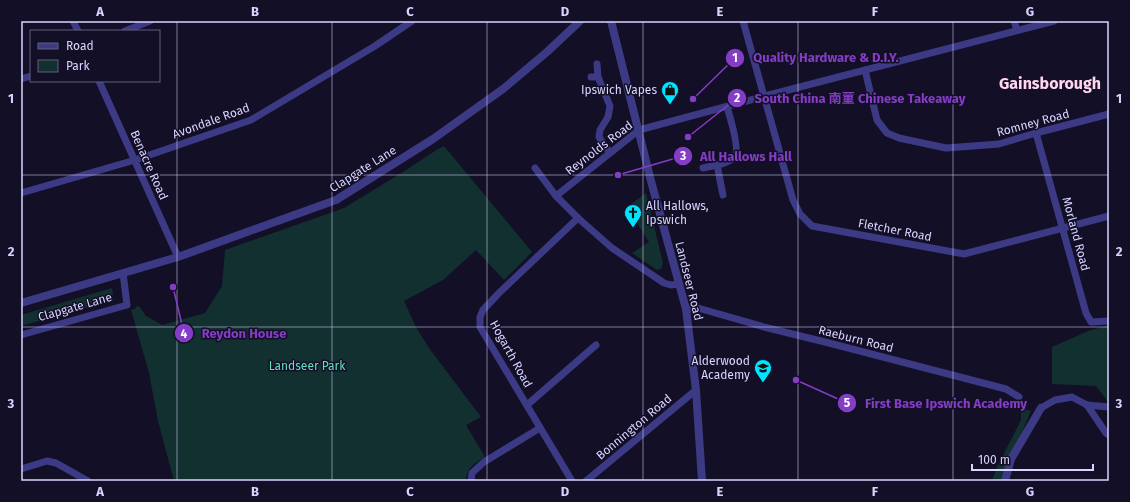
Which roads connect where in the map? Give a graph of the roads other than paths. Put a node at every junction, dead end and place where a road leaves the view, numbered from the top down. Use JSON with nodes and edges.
{"nodes":[{"id":1,"x":73,"y":21,"type":"edge"},
{"id":2,"x":150,"y":21,"type":"edge"},
{"id":3,"x":412,"y":21,"type":"edge"},
{"id":4,"x":580,"y":21,"type":"edge"},
{"id":5,"x":611,"y":21,"type":"edge"},
{"id":6,"x":744,"y":21,"type":"edge"},
{"id":7,"x":1014,"y":21,"type":"edge"},
{"id":8,"x":1054,"y":21,"type":"edge"},
{"id":9,"x":78,"y":30,"type":"edge"},
{"id":10,"x":128,"y":30,"type":"edge"},
{"id":11,"x":1017,"y":30,"type":"junction"},
{"id":12,"x":597,"y":64,"type":"dead end"},
{"id":13,"x":865,"y":70,"type":"junction"},
{"id":14,"x":590,"y":76,"type":"dead end"},
{"id":15,"x":598,"y":76,"type":"junction"},
{"id":16,"x":99,"y":82,"type":"edge"},
{"id":17,"x":765,"y":96,"type":"junction"},
{"id":18,"x":727,"y":107,"type":"junction"},
{"id":19,"x":1109,"y":114,"type":"edge"},
{"id":20,"x":639,"y":130,"type":"junction"},
{"id":21,"x":1036,"y":133,"type":"junction"},
{"id":22,"x":610,"y":153,"type":"junction"},
{"id":23,"x":135,"y":160,"type":"junction"},
{"id":24,"x":717,"y":165,"type":"junction"},
{"id":25,"x":535,"y":168,"type":"dead end"},
{"id":26,"x":703,"y":168,"type":"dead end"},
{"id":27,"x":21,"y":193,"type":"edge"},
{"id":28,"x":723,"y":195,"type":"dead end"},
{"id":29,"x":556,"y":196,"type":"junction"},
{"id":30,"x":1109,"y":216,"type":"edge"},
{"id":31,"x":578,"y":218,"type":"junction"},
{"id":32,"x":1063,"y":228,"type":"junction"},
{"id":33,"x":178,"y":257,"type":"junction"},
{"id":34,"x":123,"y":273,"type":"junction"},
{"id":35,"x":679,"y":284,"type":"junction"},
{"id":36,"x":21,"y":303,"type":"edge"},
{"id":37,"x":686,"y":309,"type":"junction"},
{"id":38,"x":1109,"y":321,"type":"edge"},
{"id":39,"x":21,"y":335,"type":"edge"},
{"id":40,"x":596,"y":345,"type":"dead end"},
{"id":41,"x":696,"y":390,"type":"junction"},
{"id":42,"x":1019,"y":398,"type":"dead end"},
{"id":43,"x":527,"y":405,"type":"junction"},
{"id":44,"x":1087,"y":405,"type":"junction"},
{"id":45,"x":1109,"y":407,"type":"edge"},
{"id":46,"x":1041,"y":408,"type":"joint"},
{"id":47,"x":540,"y":428,"type":"junction"},
{"id":48,"x":1109,"y":436,"type":"edge"},
{"id":49,"x":21,"y":468,"type":"edge"},
{"id":50,"x":88,"y":481,"type":"edge"},
{"id":51,"x":471,"y":481,"type":"edge"},
{"id":52,"x":572,"y":481,"type":"edge"},
{"id":53,"x":586,"y":481,"type":"edge"},
{"id":54,"x":702,"y":481,"type":"edge"},
{"id":55,"x":1005,"y":481,"type":"edge"}],
"edges":[{"from":1,"to":9,"type":"street"},
{"from":2,"to":10,"type":"street"},
{"from":3,"to":23,"type":"street","name":"Avondale Road"},
{"from":4,"to":33,"type":"street","name":"Clapgate Lane"},
{"from":5,"to":20,"type":"street","name":"Landseer Road"},
{"from":6,"to":17,"type":"street","name":"Fletcher Road"},
{"from":7,"to":11,"type":"street"},
{"from":8,"to":11,"type":"street","name":"Reynolds Road"},
{"from":11,"to":13,"type":"street","name":"Reynolds Road"},
{"from":12,"to":15,"type":"street"},
{"from":13,"to":17,"type":"street","name":"Reynolds Road"},
{"from":13,"to":21,"type":"street","name":"Romney Road"},
{"from":14,"to":15,"type":"street"},
{"from":15,"to":22,"type":"street"},
{"from":16,"to":23,"type":"street","name":"Benacre Road"},
{"from":17,"to":18,"type":"street","name":"Reynolds Road"},
{"from":17,"to":32,"type":"street","name":"Fletcher Road"},
{"from":18,"to":20,"type":"street","name":"Reynolds Road"},
{"from":18,"to":24,"type":"street"},
{"from":19,"to":21,"type":"street","name":"Romney Road"},
{"from":20,"to":22,"type":"street","name":"Reynolds Road"},
{"from":20,"to":35,"type":"street","name":"Landseer Road"},
{"from":21,"to":32,"type":"street","name":"Morland Road"},
{"from":22,"to":29,"type":"street","name":"Reynolds Road"},
{"from":23,"to":27,"type":"street","name":"Avondale Road"},
{"from":23,"to":33,"type":"street","name":"Benacre Road"},
{"from":24,"to":26,"type":"street"},
{"from":24,"to":28,"type":"street"},
{"from":25,"to":29,"type":"street"},
{"from":29,"to":31,"type":"street"},
{"from":30,"to":32,"type":"street","name":"Fletcher Road"},
{"from":31,"to":35,"type":"street"},
{"from":31,"to":43,"type":"street","name":"Hogarth Road"},
{"from":32,"to":38,"type":"street","name":"Morland Road"},
{"from":33,"to":34,"type":"street","name":"Clapgate Lane"},
{"from":34,"to":36,"type":"street","name":"Clapgate Lane"},
{"from":34,"to":39,"type":"street","name":"Clapgate Lane"},
{"from":35,"to":37,"type":"street","name":"Landseer Road"},
{"from":37,"to":41,"type":"street","name":"Landseer Road"},
{"from":37,"to":42,"type":"street","name":"Raeburn Road"},
{"from":40,"to":43,"type":"street"},
{"from":41,"to":53,"type":"street","name":"Bonnington Road"},
{"from":41,"to":54,"type":"street","name":"Landseer Road"},
{"from":43,"to":47,"type":"street","name":"Hogarth Road"},
{"from":44,"to":45,"type":"street"},
{"from":44,"to":46,"type":"street"},
{"from":44,"to":48,"type":"street"},
{"from":46,"to":55,"type":"street"},
{"from":47,"to":51,"type":"street"},
{"from":47,"to":52,"type":"street","name":"Hogarth Road"},
{"from":49,"to":50,"type":"street"}]}
